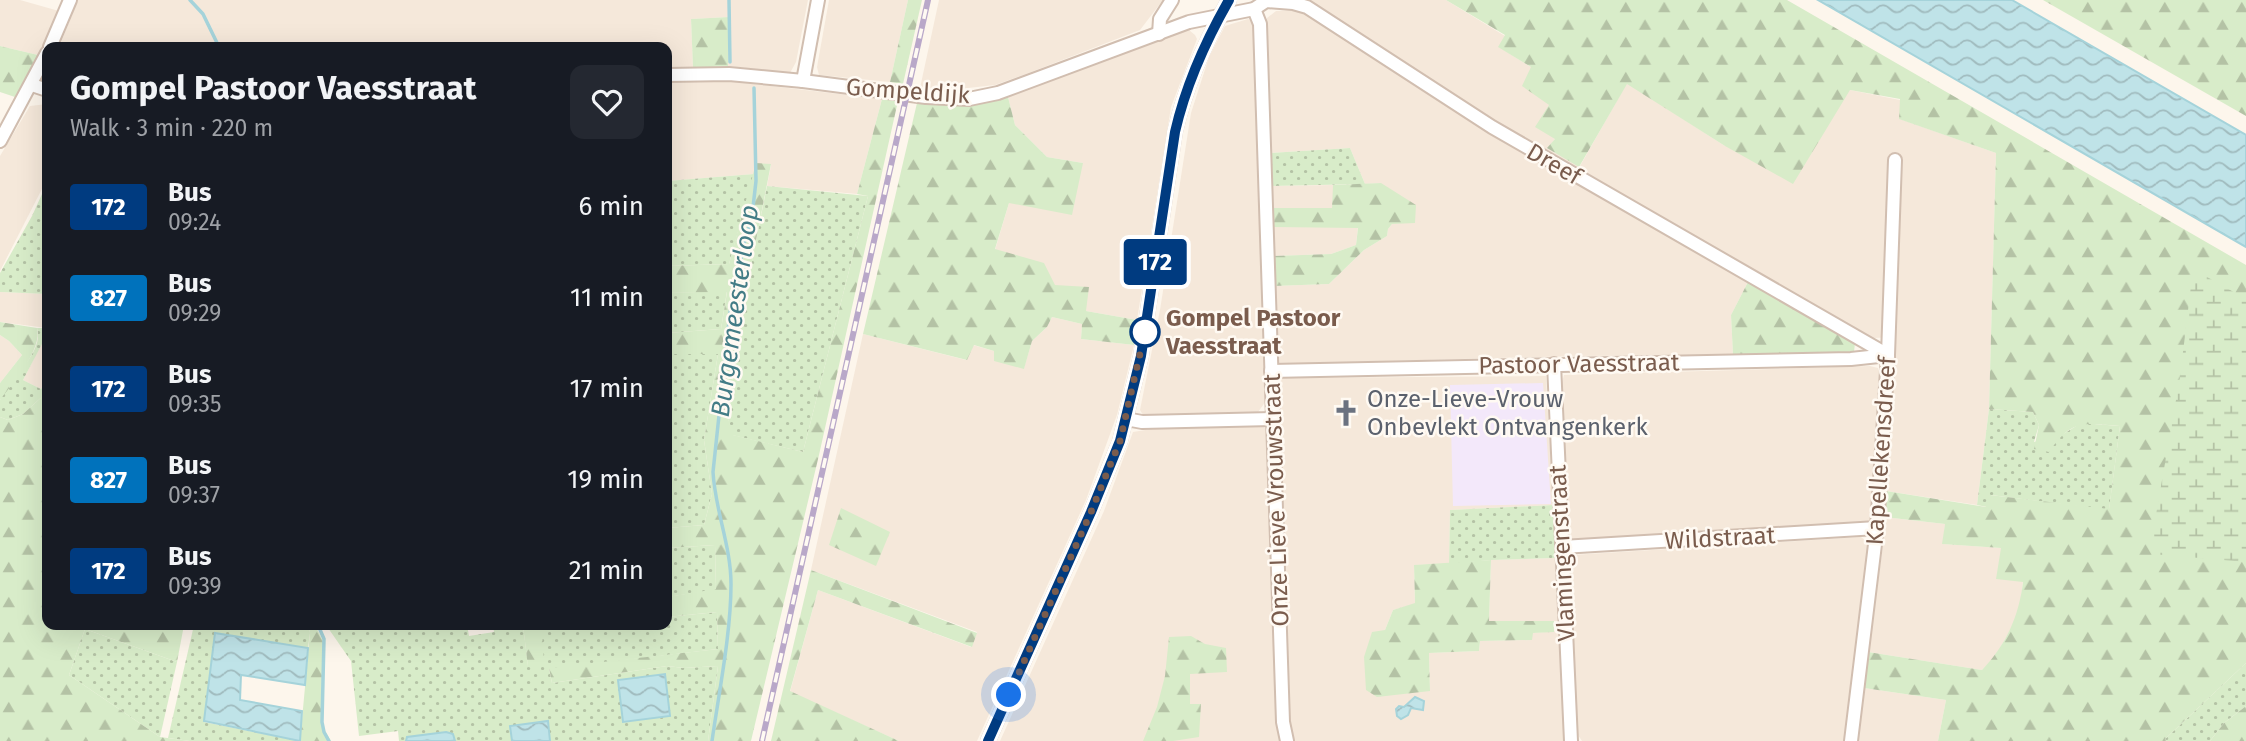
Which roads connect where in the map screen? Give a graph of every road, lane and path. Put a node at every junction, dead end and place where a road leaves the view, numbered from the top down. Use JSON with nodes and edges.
{"nodes":[{"id":1,"x":70,"y":0,"type":"edge"},
{"id":2,"x":818,"y":0,"type":"edge"},
{"id":3,"x":1172,"y":0,"type":"edge"},
{"id":4,"x":1228,"y":0,"type":"edge"},
{"id":5,"x":1266,"y":0,"type":"edge"},
{"id":6,"x":1254,"y":9,"type":"junction"},
{"id":7,"x":1220,"y":16,"type":"junction"},
{"id":8,"x":1159,"y":34,"type":"junction"},
{"id":9,"x":52,"y":42,"type":"edge"},
{"id":10,"x":42,"y":64,"type":"edge"},
{"id":11,"x":672,"y":75,"type":"edge"},
{"id":12,"x":803,"y":81,"type":"junction"},
{"id":13,"x":32,"y":85,"type":"junction"},
{"id":14,"x":42,"y":88,"type":"edge"},
{"id":15,"x":0,"y":141,"type":"edge"},
{"id":16,"x":1895,"y":160,"type":"dead end"},
{"id":17,"x":1888,"y":355,"type":"junction"},
{"id":18,"x":1554,"y":364,"type":"junction"},
{"id":19,"x":1271,"y":371,"type":"junction"},
{"id":20,"x":1126,"y":419,"type":"junction"},
{"id":21,"x":1273,"y":419,"type":"junction"},
{"id":22,"x":1877,"y":528,"type":"junction"},
{"id":23,"x":1562,"y":547,"type":"junction"},
{"id":24,"x":988,"y":741,"type":"edge"},
{"id":25,"x":1287,"y":741,"type":"edge"},
{"id":26,"x":1572,"y":741,"type":"edge"},
{"id":27,"x":1851,"y":741,"type":"edge"}],
"edges":[{"from":1,"to":9,"type":"street"},
{"from":2,"to":12,"type":"street"},
{"from":3,"to":8,"type":"street"},
{"from":4,"to":7,"type":"street"},
{"from":5,"to":6,"type":"street","name":"Dreef"},
{"from":5,"to":17,"type":"street","name":"Dreef"},
{"from":6,"to":7,"type":"street","name":"Dreef"},
{"from":6,"to":19,"type":"street","name":"Onze Lieve Vrouwstraat"},
{"from":7,"to":8,"type":"street","name":"Gompeldijk"},
{"from":7,"to":20,"type":"street"},
{"from":8,"to":12,"type":"street","name":"Gompeldijk"},
{"from":10,"to":13,"type":"street"},
{"from":11,"to":12,"type":"street","name":"Gompeldijk"},
{"from":13,"to":14,"type":"street"},
{"from":13,"to":15,"type":"street"},
{"from":16,"to":17,"type":"street","name":"Kapellekensdreef"},
{"from":17,"to":18,"type":"street","name":"Pastoor Vaesstraat"},
{"from":17,"to":22,"type":"street","name":"Kapellekensdreef"},
{"from":18,"to":19,"type":"street","name":"Pastoor Vaesstraat"},
{"from":18,"to":23,"type":"street","name":"Vlamingenstraat"},
{"from":19,"to":21,"type":"street","name":"Onze Lieve Vrouwstraat"},
{"from":20,"to":21,"type":"street"},
{"from":20,"to":24,"type":"street"},
{"from":21,"to":25,"type":"street","name":"Onze Lieve Vrouwstraat"},
{"from":22,"to":23,"type":"street","name":"Wildstraat"},
{"from":22,"to":27,"type":"street","name":"Kapellekensdreef"},
{"from":23,"to":26,"type":"street","name":"Vlamingenstraat"}]}
